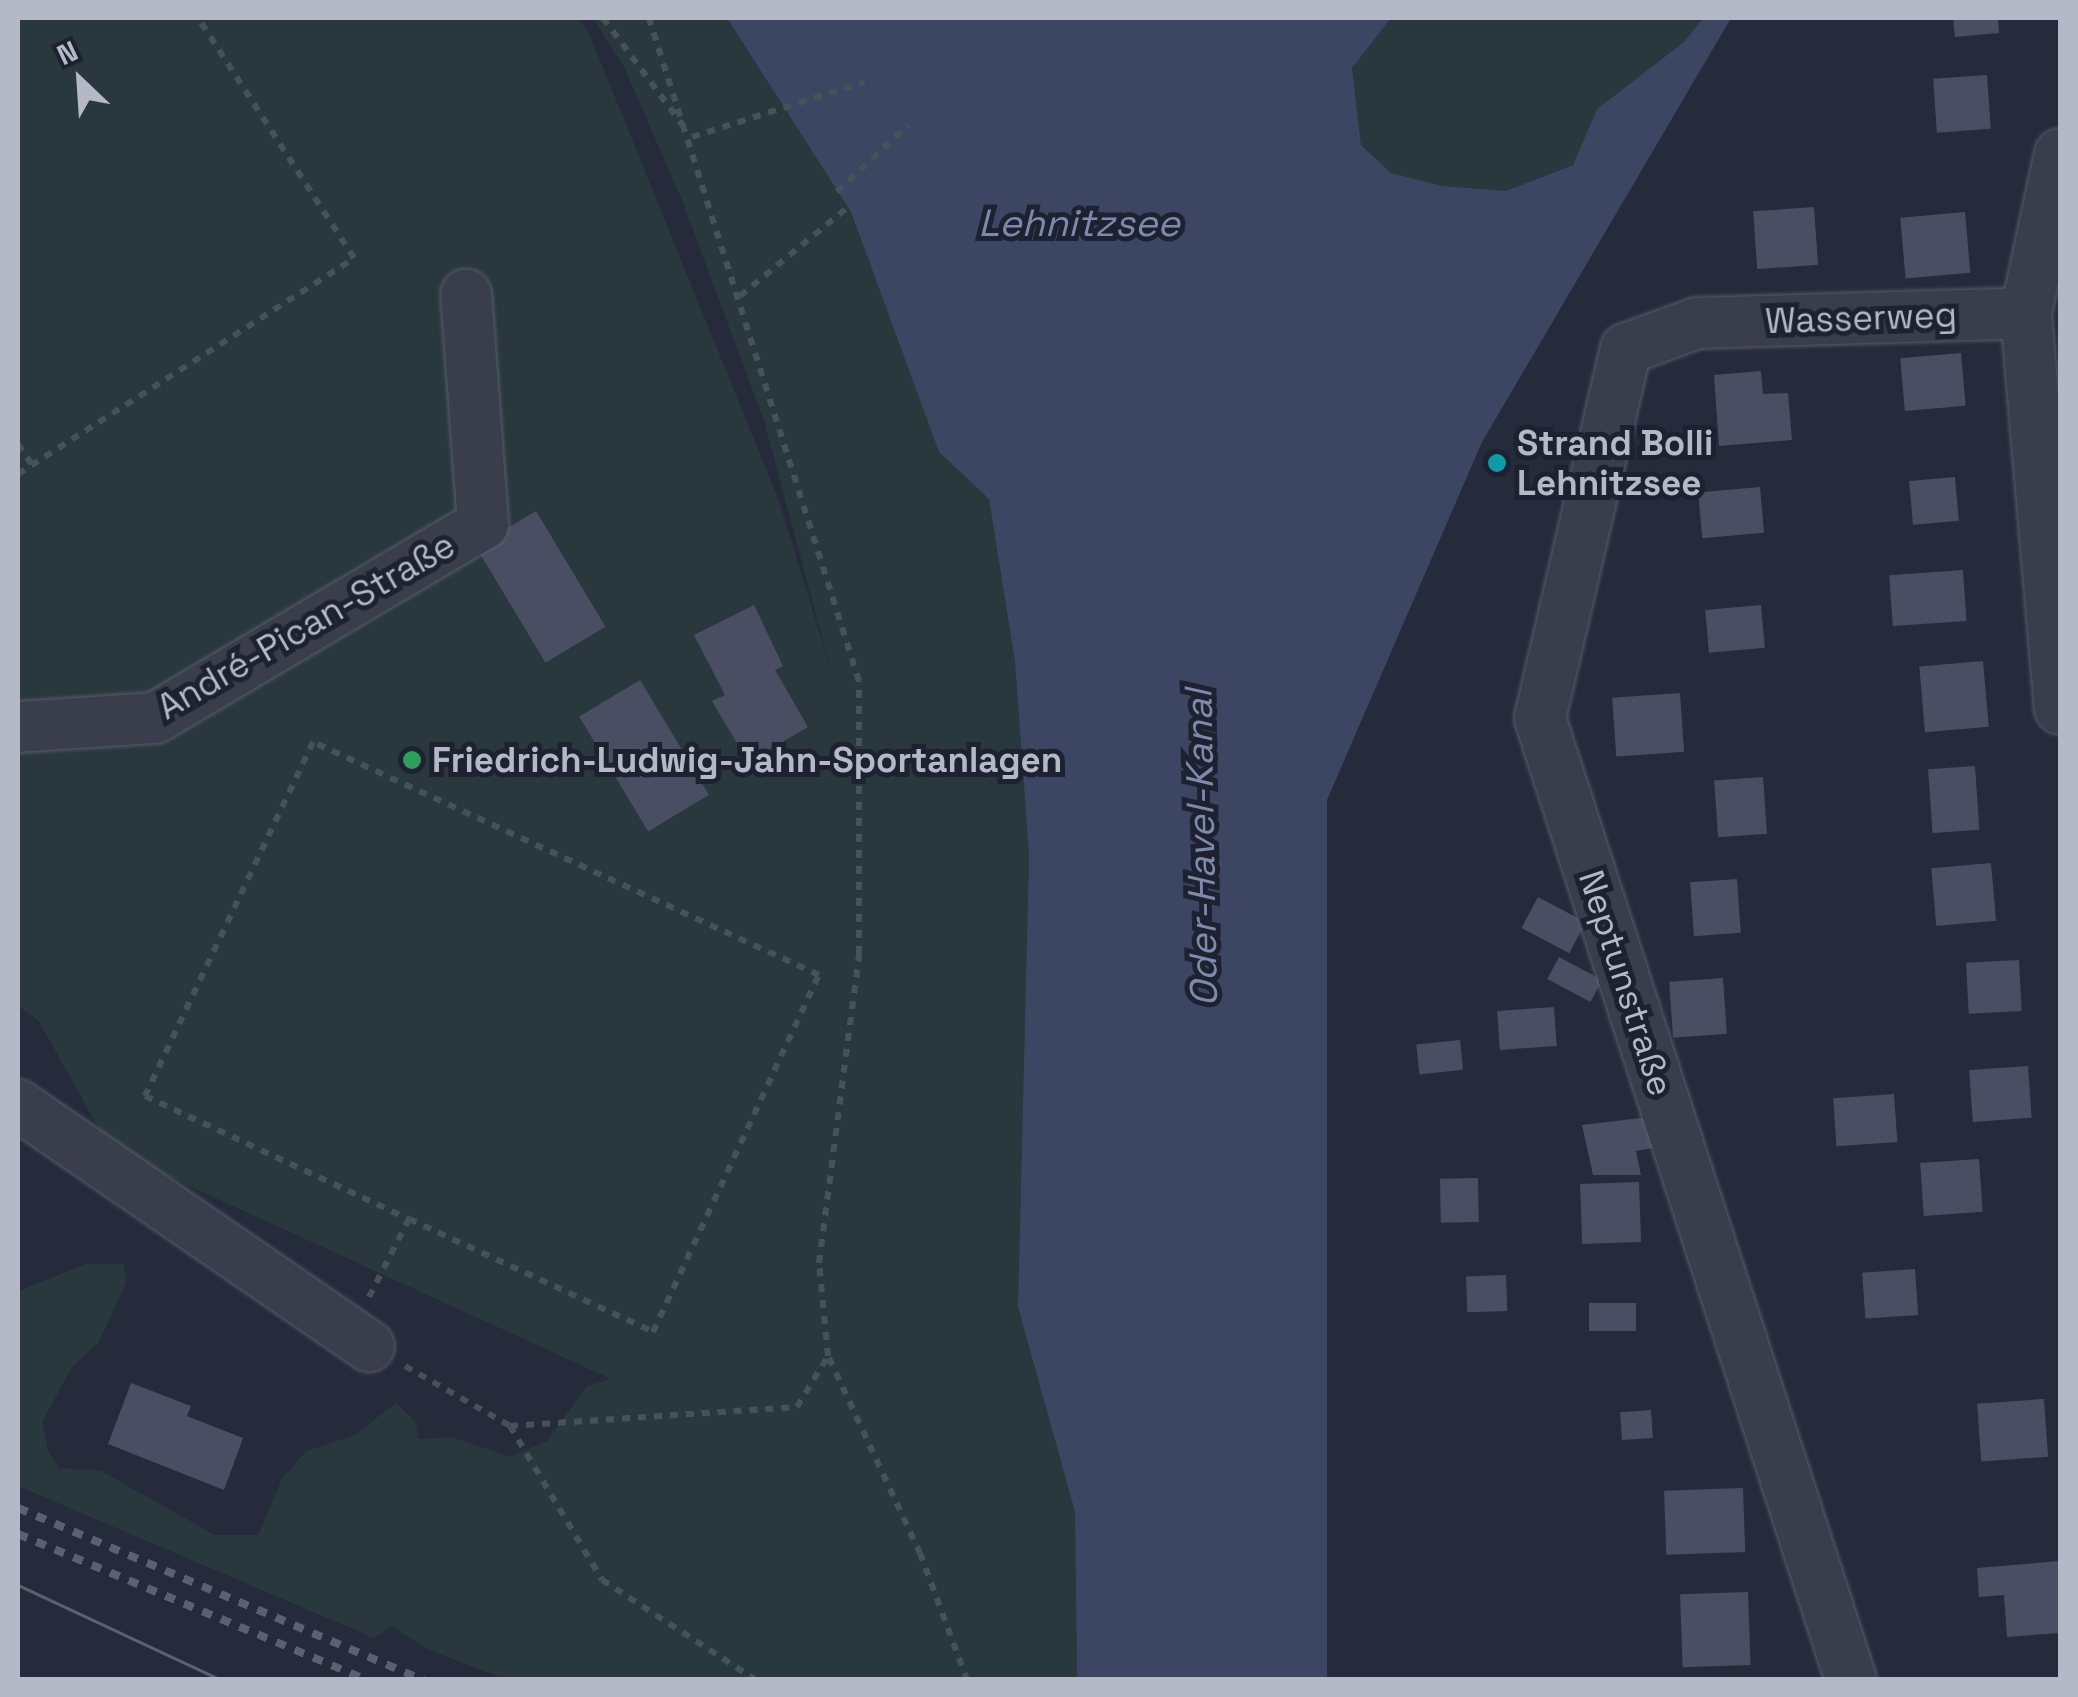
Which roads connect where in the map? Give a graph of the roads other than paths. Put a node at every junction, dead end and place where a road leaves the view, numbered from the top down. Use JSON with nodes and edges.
{"nodes":[{"id":1,"x":2060,"y":154,"type":"edge"},
{"id":2,"x":466,"y":295,"type":"dead end"},
{"id":3,"x":2026,"y":313,"type":"junction"},
{"id":4,"x":1697,"y":323,"type":"joint"},
{"id":5,"x":2060,"y":709,"type":"edge"},
{"id":6,"x":18,"y":727,"type":"edge"},
{"id":7,"x":18,"y":1105,"type":"edge"},
{"id":8,"x":360,"y":1340,"type":"road end"},
{"id":9,"x":1850,"y":1680,"type":"edge"}],
"edges":[{"from":1,"to":3,"type":"street"},
{"from":2,"to":6,"type":"street","name":"André-Pican-Straße"},
{"from":3,"to":4,"type":"street","name":"Wasserweg"},
{"from":3,"to":5,"type":"street"},
{"from":4,"to":9,"type":"street","name":"Neptunstraße"},
{"from":7,"to":8,"type":"street"}]}
